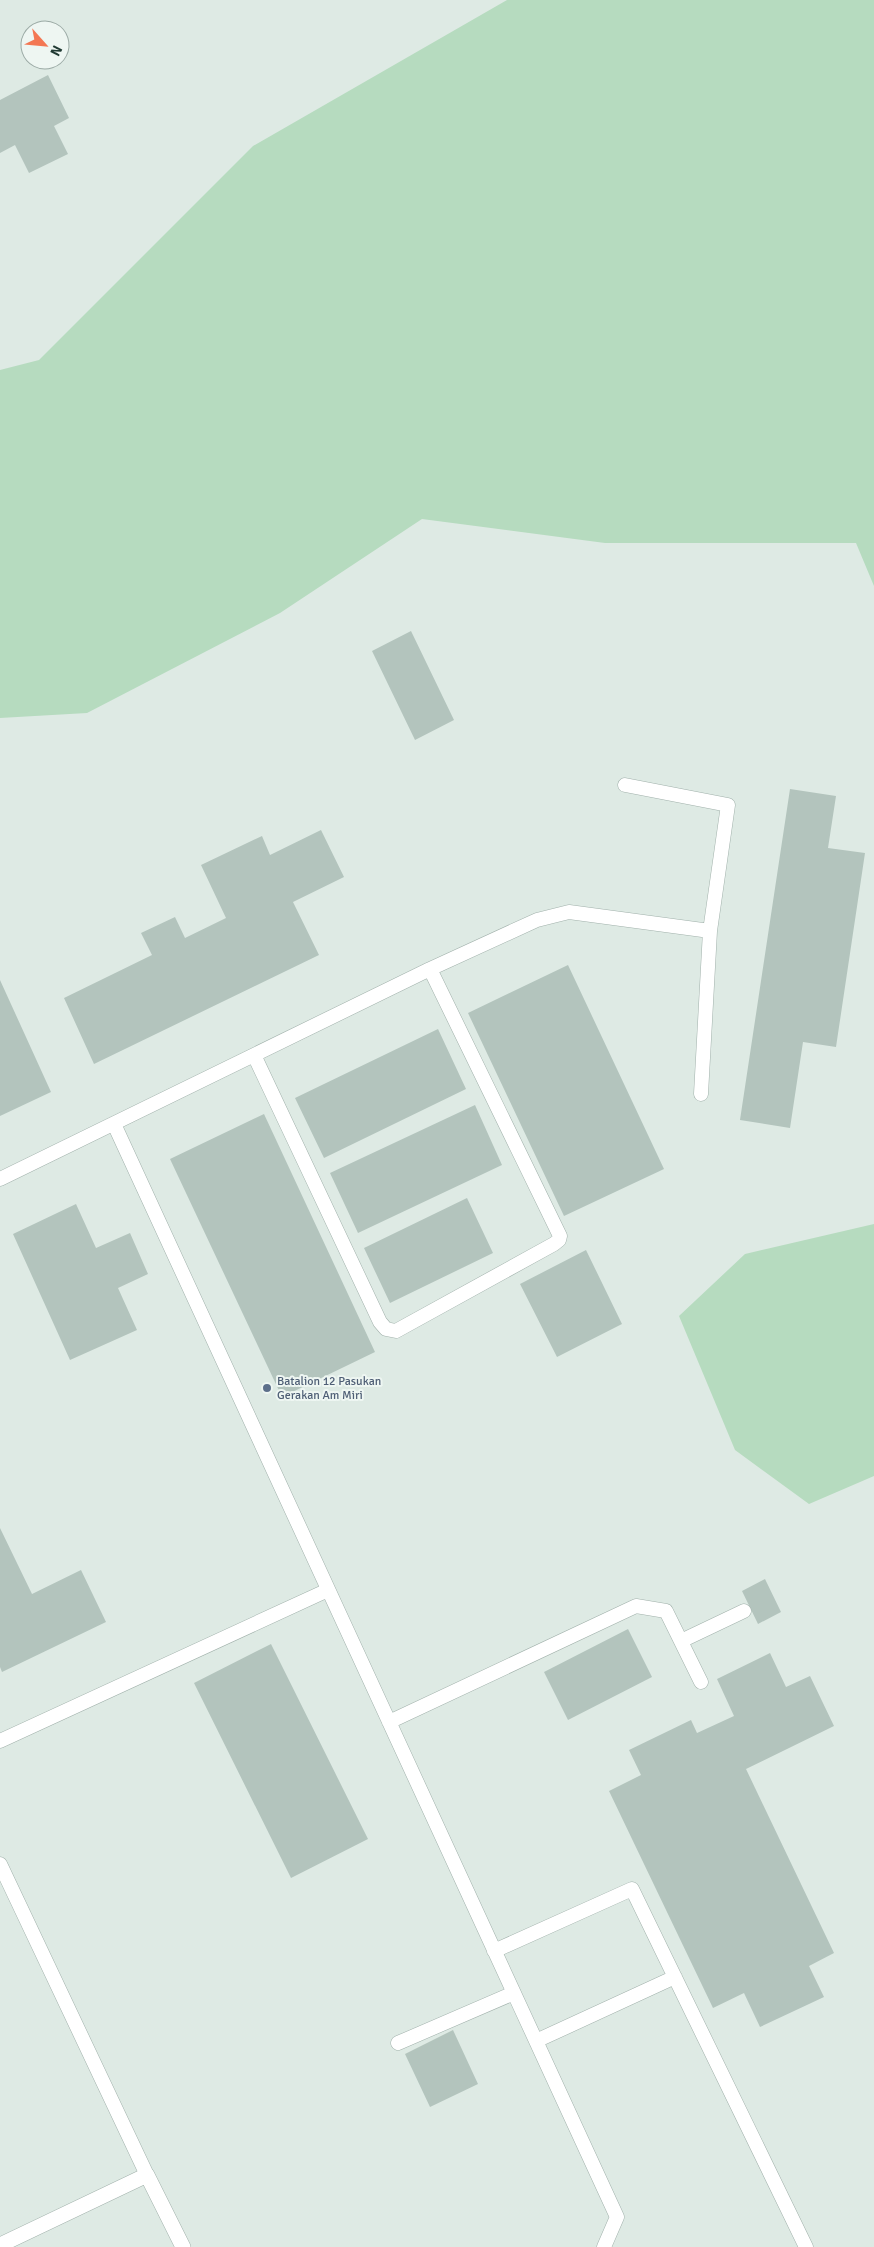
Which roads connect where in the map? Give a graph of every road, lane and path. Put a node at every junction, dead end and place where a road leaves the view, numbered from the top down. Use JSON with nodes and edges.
{"nodes":[{"id":1,"x":625,"y":785,"type":"dead end"},
{"id":2,"x":710,"y":931,"type":"junction"},
{"id":3,"x":430,"y":969,"type":"junction"},
{"id":4,"x":254,"y":1055,"type":"junction"},
{"id":5,"x":701,"y":1094,"type":"dead end"},
{"id":6,"x":114,"y":1124,"type":"junction"},
{"id":7,"x":0,"y":1179,"type":"edge"},
{"id":8,"x":328,"y":1590,"type":"junction"},
{"id":9,"x":744,"y":1611,"type":"dead end"},
{"id":10,"x":681,"y":1641,"type":"junction"},
{"id":11,"x":701,"y":1682,"type":"dead end"},
{"id":12,"x":389,"y":1722,"type":"junction"},
{"id":13,"x":0,"y":1741,"type":"edge"},
{"id":14,"x":0,"y":1864,"type":"edge"},
{"id":15,"x":494,"y":1951,"type":"junction"},
{"id":16,"x":675,"y":1977,"type":"junction"},
{"id":17,"x":514,"y":1993,"type":"junction"},
{"id":18,"x":536,"y":2040,"type":"junction"},
{"id":19,"x":398,"y":2043,"type":"dead end"},
{"id":20,"x":147,"y":2175,"type":"junction"},
{"id":21,"x":0,"y":2244,"type":"edge"},
{"id":22,"x":183,"y":2247,"type":"edge"},
{"id":23,"x":604,"y":2247,"type":"edge"},
{"id":24,"x":806,"y":2247,"type":"edge"}],
"edges":[{"from":1,"to":2,"type":"lane"},
{"from":2,"to":3,"type":"lane"},
{"from":2,"to":5,"type":"lane"},
{"from":3,"to":4,"type":"lane"},
{"from":3,"to":4,"type":"lane"},
{"from":4,"to":6,"type":"lane"},
{"from":6,"to":7,"type":"lane"},
{"from":6,"to":8,"type":"lane"},
{"from":8,"to":12,"type":"lane"},
{"from":8,"to":13,"type":"lane"},
{"from":9,"to":10,"type":"lane"},
{"from":10,"to":11,"type":"lane"},
{"from":10,"to":12,"type":"lane"},
{"from":12,"to":15,"type":"lane"},
{"from":14,"to":20,"type":"lane"},
{"from":15,"to":16,"type":"lane"},
{"from":15,"to":17,"type":"lane"},
{"from":16,"to":18,"type":"lane"},
{"from":16,"to":24,"type":"lane"},
{"from":17,"to":18,"type":"lane"},
{"from":17,"to":19,"type":"lane"},
{"from":18,"to":23,"type":"lane"},
{"from":20,"to":21,"type":"street"},
{"from":20,"to":22,"type":"street"}]}
